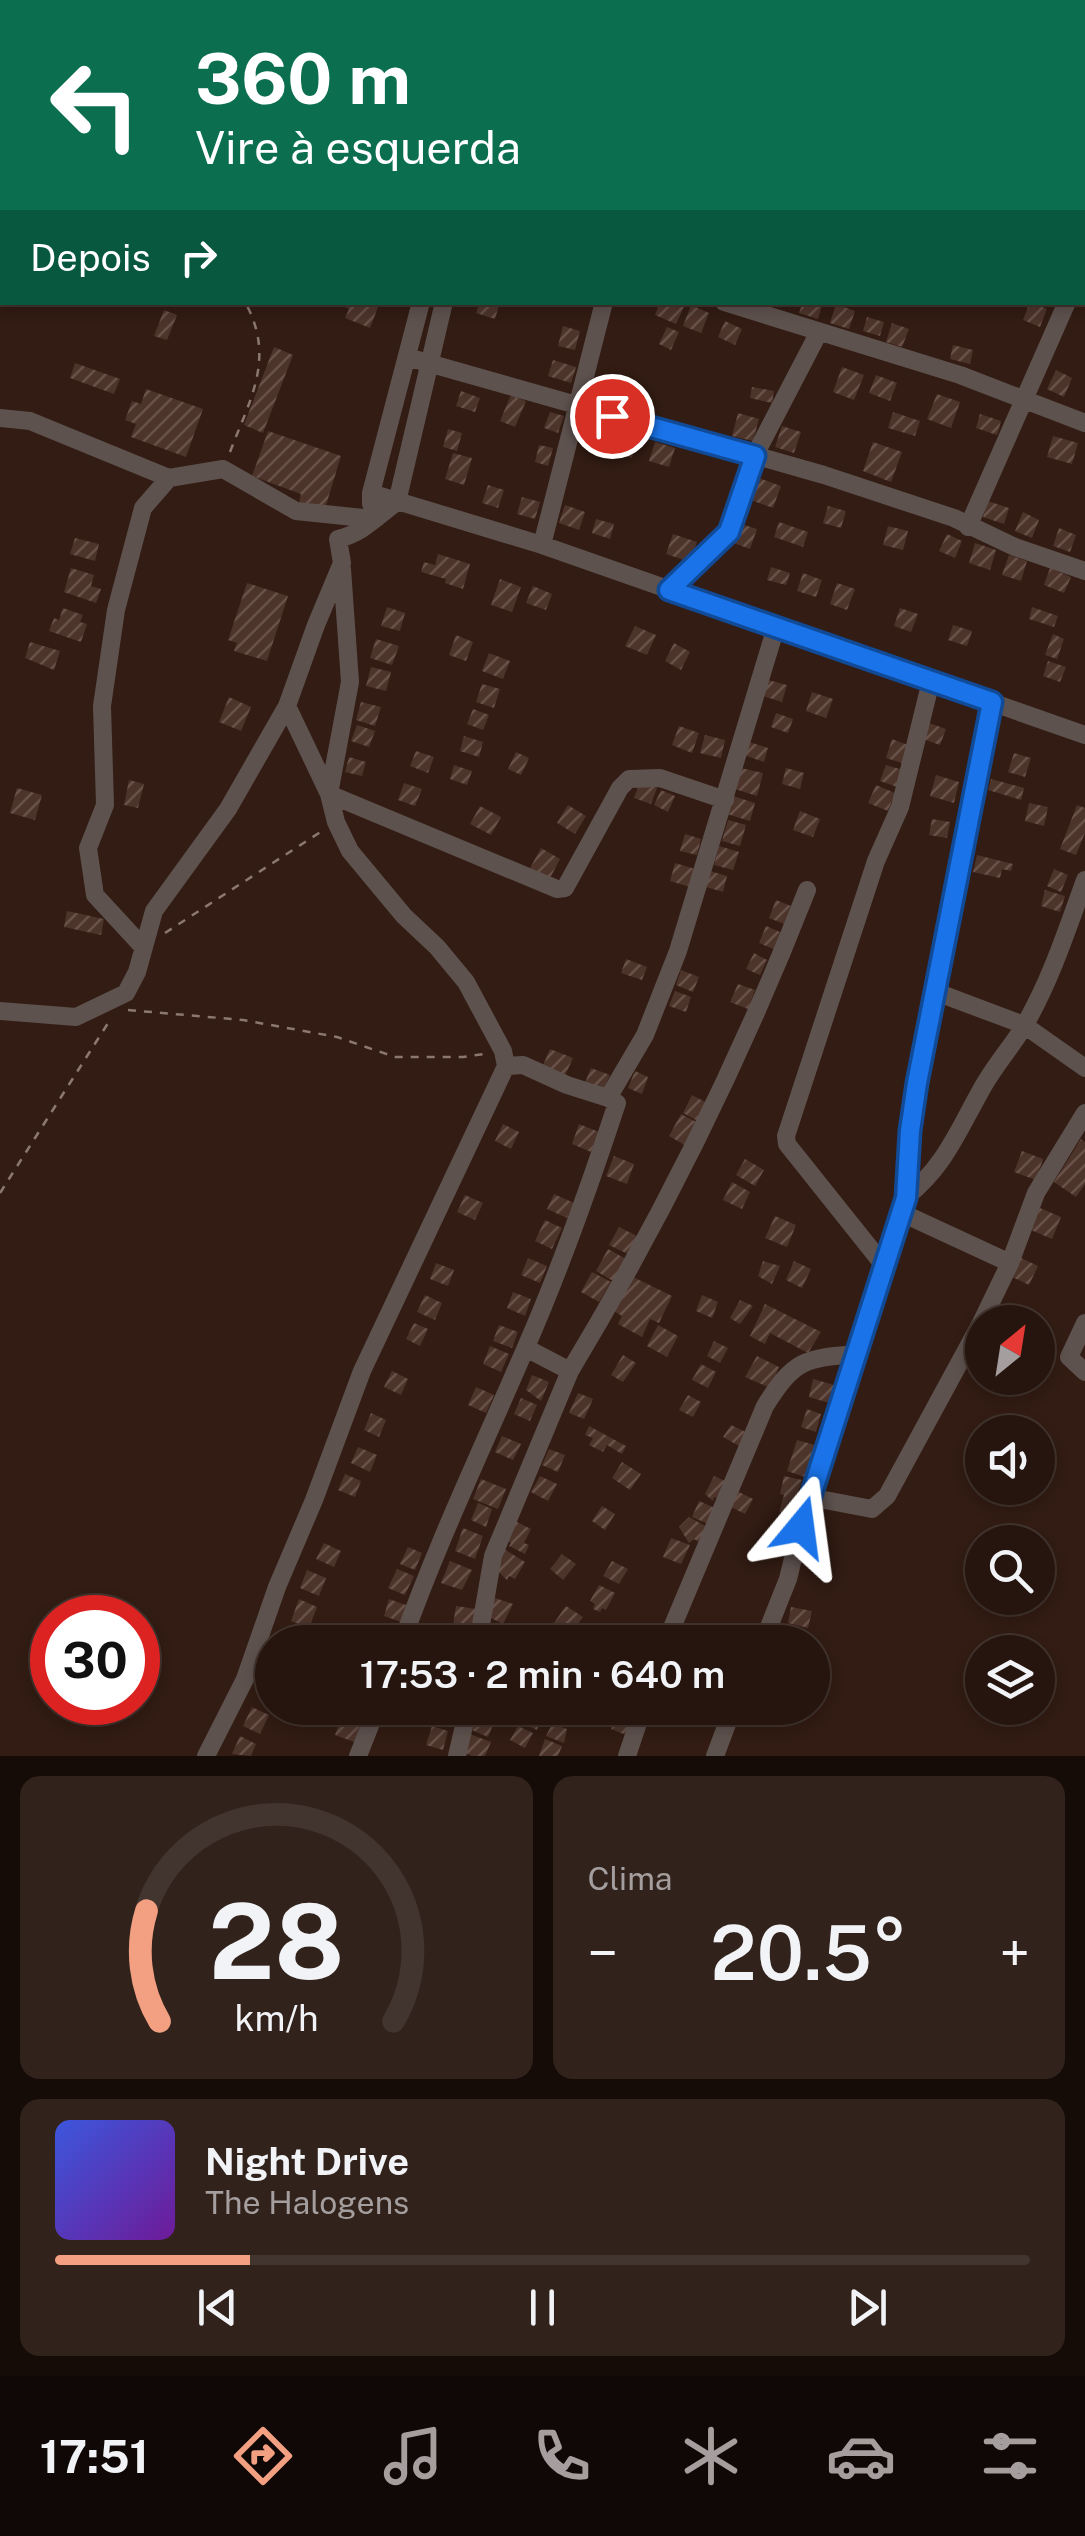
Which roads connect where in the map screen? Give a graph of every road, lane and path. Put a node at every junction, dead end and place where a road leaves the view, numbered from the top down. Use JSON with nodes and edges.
{"nodes":[{"id":1,"x":247,"y":305,"type":"edge"},
{"id":2,"x":421,"y":305,"type":"edge"},
{"id":3,"x":443,"y":305,"type":"edge"},
{"id":4,"x":603,"y":305,"type":"edge"},
{"id":5,"x":733,"y":305,"type":"edge"},
{"id":6,"x":1070,"y":305,"type":"edge"},
{"id":7,"x":818,"y":332,"type":"junction"},
{"id":8,"x":407,"y":356,"type":"junction"},
{"id":9,"x":430,"y":363,"type":"junction"},
{"id":10,"x":1024,"y":397,"type":"junction"},
{"id":11,"x":577,"y":407,"type":"junction"},
{"id":12,"x":0,"y":418,"type":"edge"},
{"id":13,"x":1085,"y":423,"type":"edge"},
{"id":14,"x":755,"y":456,"type":"junction"},
{"id":15,"x":223,"y":470,"type":"junction"},
{"id":16,"x":169,"y":478,"type":"junction"},
{"id":17,"x":370,"y":494,"type":"junction"},
{"id":18,"x":397,"y":502,"type":"junction"},
{"id":19,"x":373,"y":520,"type":"junction"},
{"id":20,"x":968,"y":527,"type":"junction"},
{"id":21,"x":542,"y":545,"type":"junction"},
{"id":22,"x":342,"y":563,"type":"junction"},
{"id":23,"x":1085,"y":571,"type":"edge"},
{"id":24,"x":669,"y":590,"type":"junction"},
{"id":25,"x":776,"y":627,"type":"junction"},
{"id":26,"x":931,"y":681,"type":"junction"},
{"id":27,"x":992,"y":702,"type":"junction"},
{"id":28,"x":288,"y":706,"type":"junction"},
{"id":29,"x":1085,"y":735,"type":"edge"},
{"id":30,"x":328,"y":794,"type":"junction"},
{"id":31,"x":725,"y":800,"type":"junction"},
{"id":32,"x":336,"y":822,"type":"junction"},
{"id":33,"x":1085,"y":880,"type":"edge"},
{"id":34,"x":807,"y":890,"type":"dead end"},
{"id":35,"x":142,"y":947,"type":"junction"},
{"id":36,"x":936,"y":992,"type":"junction"},
{"id":37,"x":0,"y":1011,"type":"edge"},
{"id":38,"x":1024,"y":1025,"type":"junction"},
{"id":39,"x":505,"y":1058,"type":"junction"},
{"id":40,"x":1085,"y":1068,"type":"edge"},
{"id":41,"x":608,"y":1098,"type":"junction"},
{"id":42,"x":1085,"y":1114,"type":"edge"},
{"id":43,"x":0,"y":1193,"type":"edge"},
{"id":44,"x":904,"y":1205,"type":"junction"},
{"id":45,"x":1010,"y":1262,"type":"junction"},
{"id":46,"x":886,"y":1268,"type":"junction"},
{"id":47,"x":1085,"y":1322,"type":"edge"},
{"id":48,"x":526,"y":1348,"type":"junction"},
{"id":49,"x":857,"y":1354,"type":"junction"},
{"id":50,"x":570,"y":1371,"type":"junction"},
{"id":51,"x":1085,"y":1372,"type":"edge"},
{"id":52,"x":809,"y":1497,"type":"junction"},
{"id":53,"x":408,"y":1625,"type":"edge"},
{"id":54,"x":481,"y":1625,"type":"edge"},
{"id":55,"x":673,"y":1625,"type":"edge"},
{"id":56,"x":770,"y":1625,"type":"edge"},
{"id":57,"x":370,"y":1725,"type":"edge"},
{"id":58,"x":464,"y":1725,"type":"edge"},
{"id":59,"x":637,"y":1725,"type":"edge"},
{"id":60,"x":727,"y":1725,"type":"edge"},
{"id":61,"x":206,"y":1756,"type":"edge"},
{"id":62,"x":358,"y":1756,"type":"edge"},
{"id":63,"x":457,"y":1756,"type":"edge"},
{"id":64,"x":627,"y":1756,"type":"edge"},
{"id":65,"x":715,"y":1756,"type":"edge"}],
"edges":[{"from":1,"to":15,"type":"path"},
{"from":2,"to":8,"type":"street"},
{"from":3,"to":9,"type":"street"},
{"from":4,"to":11,"type":"street"},
{"from":5,"to":7,"type":"street"},
{"from":6,"to":10,"type":"street"},
{"from":7,"to":10,"type":"street"},
{"from":7,"to":14,"type":"street"},
{"from":8,"to":9,"type":"street"},
{"from":8,"to":17,"type":"street"},
{"from":9,"to":11,"type":"street"},
{"from":9,"to":18,"type":"street"},
{"from":10,"to":13,"type":"street"},
{"from":10,"to":20,"type":"street"},
{"from":11,"to":14,"type":"street"},
{"from":11,"to":21,"type":"street"},
{"from":12,"to":16,"type":"street"},
{"from":14,"to":20,"type":"street"},
{"from":14,"to":24,"type":"street"},
{"from":15,"to":16,"type":"street"},
{"from":15,"to":19,"type":"street"},
{"from":16,"to":35,"type":"street"},
{"from":17,"to":18,"type":"street"},
{"from":17,"to":19,"type":"street"},
{"from":18,"to":19,"type":"street"},
{"from":18,"to":21,"type":"street"},
{"from":19,"to":22,"type":"street"},
{"from":20,"to":23,"type":"street"},
{"from":21,"to":24,"type":"street"},
{"from":22,"to":28,"type":"street"},
{"from":22,"to":30,"type":"street"},
{"from":24,"to":25,"type":"street"},
{"from":25,"to":26,"type":"street"},
{"from":25,"to":31,"type":"street"},
{"from":26,"to":27,"type":"street"},
{"from":26,"to":46,"type":"street"},
{"from":27,"to":29,"type":"street"},
{"from":27,"to":36,"type":"street"},
{"from":28,"to":30,"type":"street"},
{"from":28,"to":35,"type":"street"},
{"from":30,"to":31,"type":"street"},
{"from":30,"to":32,"type":"street"},
{"from":31,"to":41,"type":"street"},
{"from":32,"to":35,"type":"path"},
{"from":32,"to":39,"type":"street"},
{"from":33,"to":38,"type":"street"},
{"from":34,"to":50,"type":"street"},
{"from":35,"to":37,"type":"street"},
{"from":36,"to":38,"type":"street"},
{"from":36,"to":44,"type":"street"},
{"from":38,"to":40,"type":"street"},
{"from":38,"to":44,"type":"street"},
{"from":39,"to":41,"type":"street"},
{"from":39,"to":43,"type":"path"},
{"from":39,"to":61,"type":"street"},
{"from":41,"to":48,"type":"street"},
{"from":42,"to":45,"type":"street"},
{"from":44,"to":45,"type":"street"},
{"from":44,"to":46,"type":"street"},
{"from":45,"to":52,"type":"street"},
{"from":46,"to":49,"type":"street"},
{"from":47,"to":51,"type":"street"},
{"from":48,"to":50,"type":"street"},
{"from":48,"to":53,"type":"street"},
{"from":49,"to":52,"type":"street"},
{"from":49,"to":55,"type":"street"},
{"from":50,"to":54,"type":"street"},
{"from":52,"to":56,"type":"street"},
{"from":57,"to":62,"type":"street"},
{"from":58,"to":63,"type":"street"},
{"from":59,"to":64,"type":"street"},
{"from":60,"to":65,"type":"street"}]}
